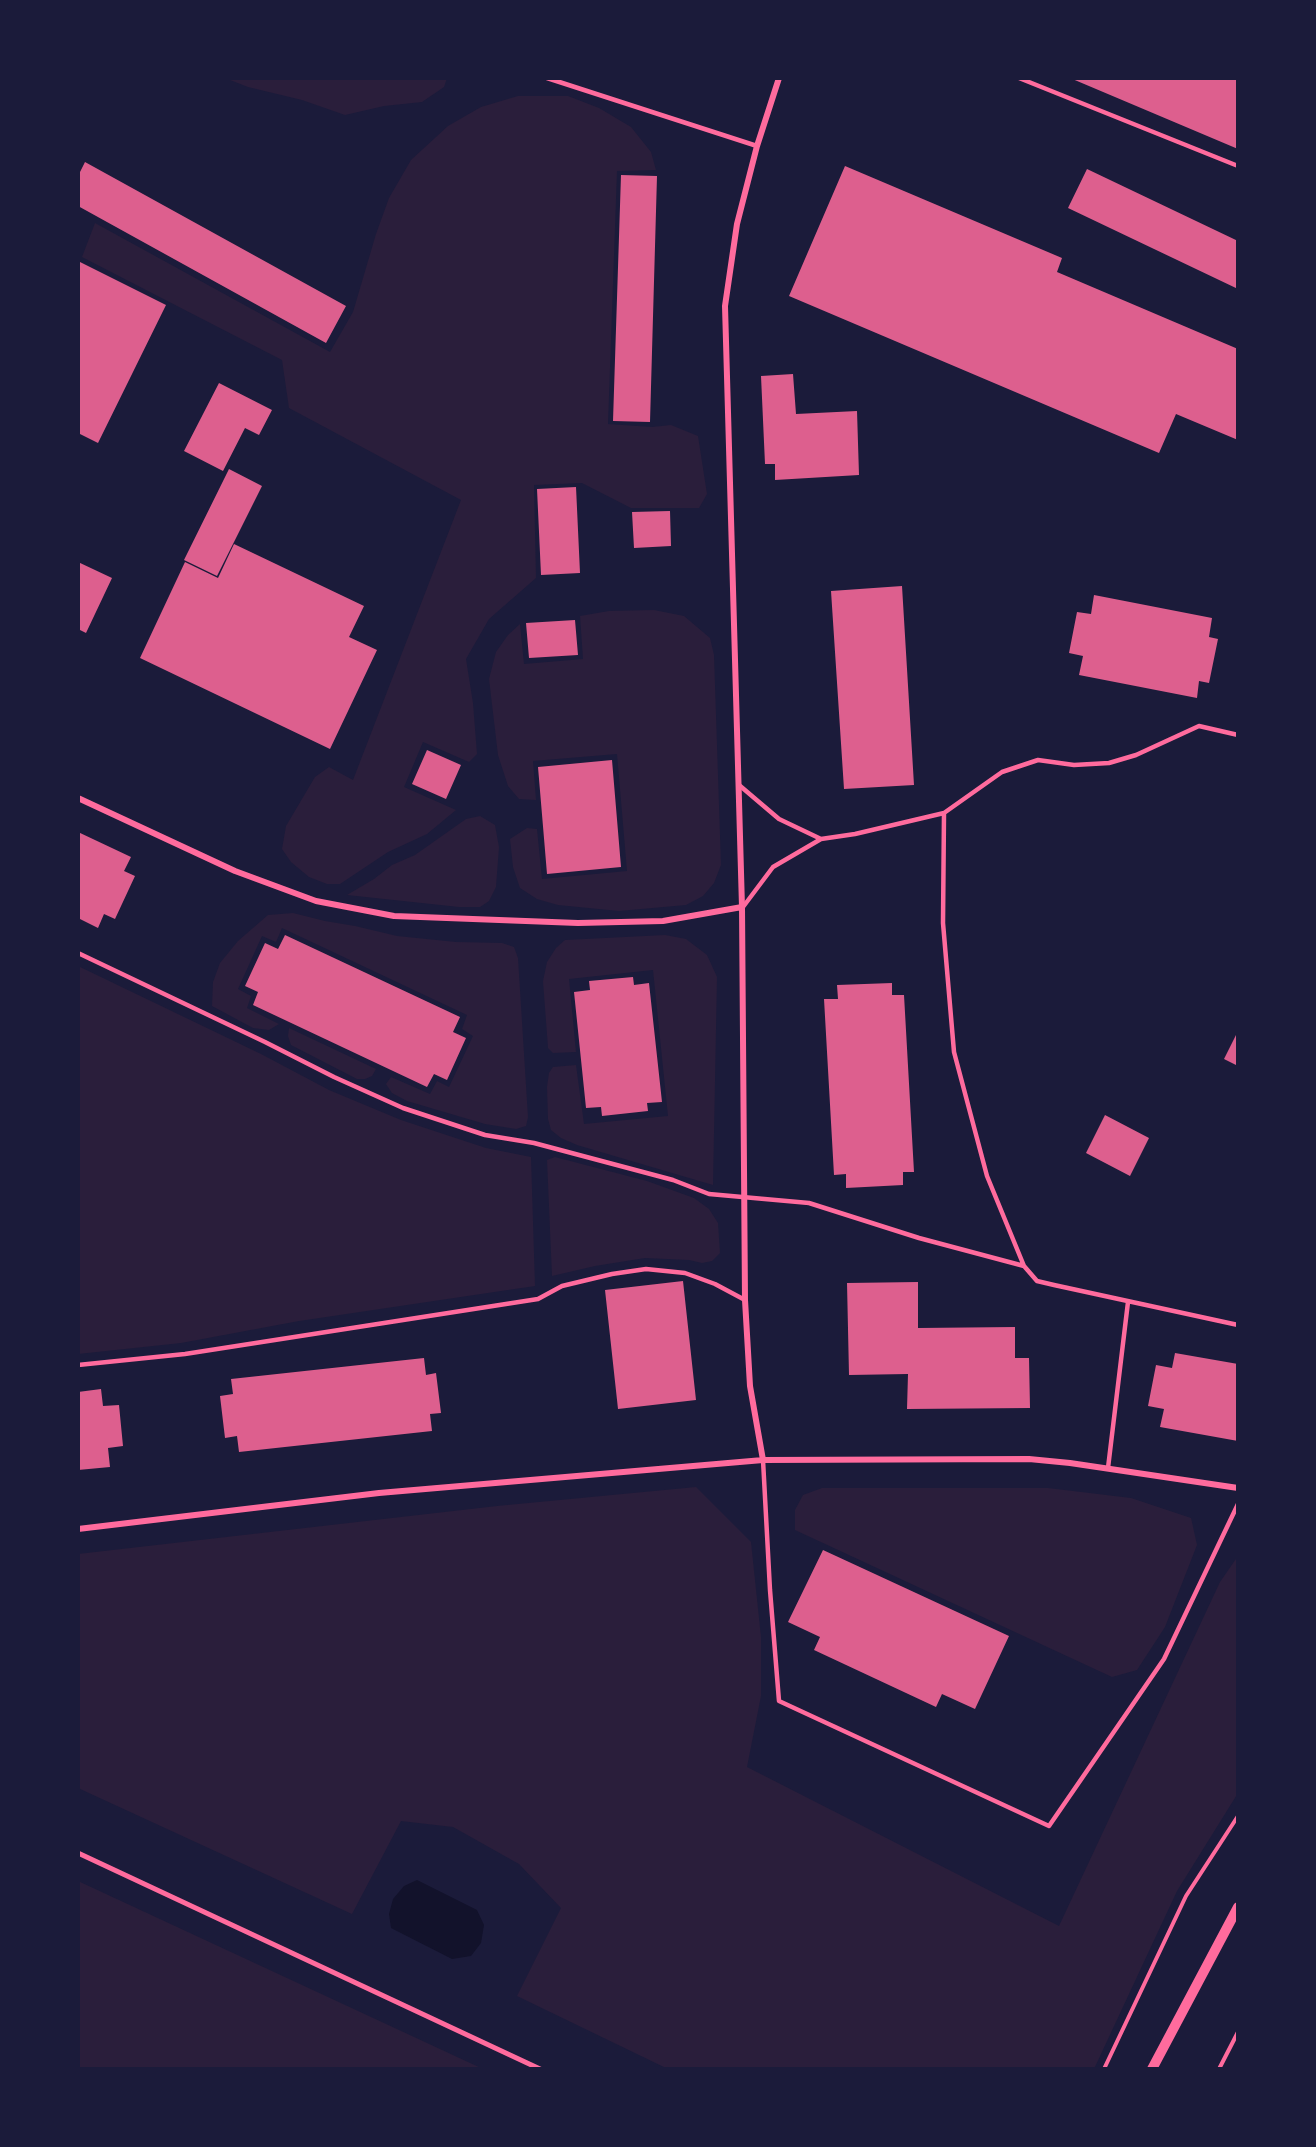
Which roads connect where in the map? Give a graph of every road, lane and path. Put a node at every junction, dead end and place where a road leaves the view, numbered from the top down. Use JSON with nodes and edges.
{"nodes":[{"id":1,"x":548,"y":78,"type":"edge"},
{"id":2,"x":779,"y":78,"type":"edge"},
{"id":3,"x":1019,"y":78,"type":"edge"},
{"id":4,"x":757,"y":146,"type":"junction"},
{"id":5,"x":1238,"y":166,"type":"edge"},
{"id":6,"x":1238,"y":735,"type":"edge"},
{"id":7,"x":738,"y":785,"type":"junction"},
{"id":8,"x":78,"y":798,"type":"edge"},
{"id":9,"x":944,"y":813,"type":"junction"},
{"id":10,"x":821,"y":839,"type":"junction"},
{"id":11,"x":742,"y":907,"type":"junction"},
{"id":12,"x":78,"y":953,"type":"edge"},
{"id":13,"x":744,"y":1197,"type":"junction"},
{"id":14,"x":1024,"y":1266,"type":"junction"},
{"id":15,"x":745,"y":1300,"type":"junction"},
{"id":16,"x":1128,"y":1302,"type":"junction"},
{"id":17,"x":1238,"y":1325,"type":"edge"},
{"id":18,"x":78,"y":1365,"type":"edge"},
{"id":19,"x":763,"y":1460,"type":"junction"},
{"id":20,"x":1108,"y":1468,"type":"junction"},
{"id":21,"x":1238,"y":1488,"type":"edge"},
{"id":22,"x":1238,"y":1504,"type":"edge"},
{"id":23,"x":78,"y":1529,"type":"edge"},
{"id":24,"x":1238,"y":1816,"type":"edge"},
{"id":25,"x":78,"y":1854,"type":"edge"},
{"id":26,"x":1238,"y":1907,"type":"edge"},
{"id":27,"x":1238,"y":2032,"type":"edge"},
{"id":28,"x":540,"y":2069,"type":"edge"},
{"id":29,"x":1104,"y":2069,"type":"edge"},
{"id":30,"x":1152,"y":2069,"type":"edge"},
{"id":31,"x":1219,"y":2069,"type":"edge"}],
"edges":[{"from":1,"to":4,"type":"lane"},
{"from":2,"to":4,"type":"street"},
{"from":3,"to":5,"type":"lane"},
{"from":4,"to":7,"type":"street"},
{"from":6,"to":9,"type":"lane"},
{"from":7,"to":10,"type":"lane"},
{"from":7,"to":11,"type":"street"},
{"from":8,"to":11,"type":"street"},
{"from":9,"to":10,"type":"lane"},
{"from":9,"to":14,"type":"lane"},
{"from":10,"to":11,"type":"lane"},
{"from":11,"to":13,"type":"street"},
{"from":12,"to":13,"type":"lane"},
{"from":13,"to":14,"type":"lane"},
{"from":13,"to":15,"type":"street"},
{"from":14,"to":16,"type":"lane"},
{"from":15,"to":18,"type":"lane"},
{"from":15,"to":19,"type":"street"},
{"from":16,"to":17,"type":"lane"},
{"from":16,"to":20,"type":"lane"},
{"from":19,"to":20,"type":"street"},
{"from":19,"to":22,"type":"lane"},
{"from":19,"to":23,"type":"street"},
{"from":20,"to":21,"type":"street"},
{"from":24,"to":29,"type":"path"},
{"from":25,"to":28,"type":"street"},
{"from":26,"to":30,"type":"street"},
{"from":27,"to":31,"type":"path"}]}
